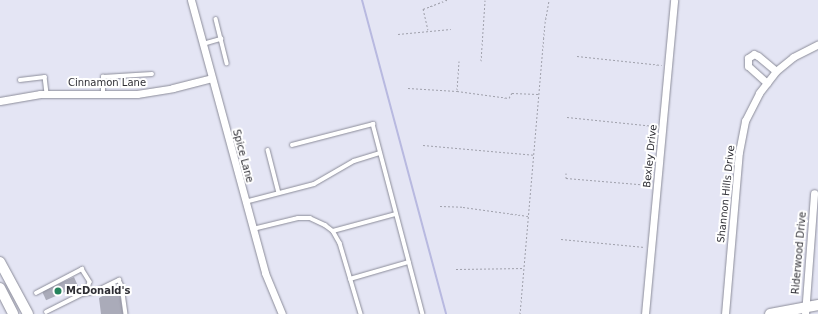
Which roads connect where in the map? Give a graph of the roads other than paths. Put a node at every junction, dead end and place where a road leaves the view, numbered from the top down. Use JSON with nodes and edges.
{"nodes":[{"id":1,"x":192,"y":0,"type":"edge"},
{"id":2,"x":674,"y":0,"type":"edge"},
{"id":3,"x":216,"y":19,"type":"dead end"},
{"id":4,"x":221,"y":39,"type":"junction"},
{"id":5,"x":203,"y":44,"type":"junction"},
{"id":6,"x":818,"y":44,"type":"edge"},
{"id":7,"x":227,"y":63,"type":"dead end"},
{"id":8,"x":776,"y":71,"type":"junction"},
{"id":9,"x":152,"y":74,"type":"dead end"},
{"id":10,"x":212,"y":78,"type":"junction"},
{"id":11,"x":20,"y":80,"type":"dead end"},
{"id":12,"x":767,"y":83,"type":"junction"},
{"id":13,"x":47,"y":94,"type":"junction"},
{"id":14,"x":103,"y":95,"type":"junction"},
{"id":15,"x":0,"y":101,"type":"edge"},
{"id":16,"x":292,"y":145,"type":"dead end"},
{"id":17,"x":268,"y":150,"type":"dead end"},
{"id":18,"x":380,"y":153,"type":"junction"},
{"id":19,"x":279,"y":193,"type":"junction"},
{"id":20,"x":814,"y":193,"type":"dead end"},
{"id":21,"x":245,"y":202,"type":"junction"},
{"id":22,"x":396,"y":214,"type":"junction"},
{"id":23,"x":252,"y":230,"type":"junction"},
{"id":24,"x":333,"y":231,"type":"junction"},
{"id":25,"x":409,"y":262,"type":"junction"},
{"id":26,"x":1,"y":265,"type":"edge"},
{"id":27,"x":350,"y":279,"type":"junction"},
{"id":28,"x":0,"y":288,"type":"edge"},
{"id":29,"x":87,"y":292,"type":"junction"},
{"id":30,"x":36,"y":293,"type":"dead end"},
{"id":31,"x":818,"y":305,"type":"edge"},
{"id":32,"x":26,"y":310,"type":"edge"},
{"id":33,"x":805,"y":311,"type":"edge"},
{"id":34,"x":46,"y":312,"type":"dead end"},
{"id":35,"x":13,"y":313,"type":"edge"},
{"id":36,"x":126,"y":314,"type":"edge"},
{"id":37,"x":282,"y":314,"type":"edge"},
{"id":38,"x":361,"y":314,"type":"edge"},
{"id":39,"x":423,"y":314,"type":"edge"},
{"id":40,"x":645,"y":314,"type":"edge"},
{"id":41,"x":725,"y":314,"type":"edge"},
{"id":42,"x":770,"y":314,"type":"edge"}],
"edges":[{"from":1,"to":5,"type":"street","name":"Spice Lane"},
{"from":2,"to":40,"type":"street","name":"Bexley Drive"},
{"from":3,"to":4,"type":"lane"},
{"from":4,"to":5,"type":"lane"},
{"from":4,"to":7,"type":"lane"},
{"from":5,"to":10,"type":"street","name":"Spice Lane"},
{"from":6,"to":8,"type":"street","name":"Shannon Hills Drive"},
{"from":8,"to":12,"type":"street","name":"Shannon Hills Drive"},
{"from":8,"to":12,"type":"street"},
{"from":9,"to":14,"type":"lane"},
{"from":10,"to":14,"type":"street","name":"Cinnamon Lane"},
{"from":10,"to":21,"type":"street","name":"Spice Lane"},
{"from":11,"to":13,"type":"lane"},
{"from":12,"to":41,"type":"street","name":"Shannon Hills Drive"},
{"from":13,"to":14,"type":"street","name":"Cinnamon Lane"},
{"from":13,"to":15,"type":"street","name":"Cinnamon Lane"},
{"from":16,"to":18,"type":"lane"},
{"from":17,"to":19,"type":"lane"},
{"from":18,"to":19,"type":"lane"},
{"from":18,"to":22,"type":"lane"},
{"from":19,"to":21,"type":"lane"},
{"from":20,"to":33,"type":"street","name":"Riderwood Drive"},
{"from":21,"to":23,"type":"street","name":"Spice Lane"},
{"from":22,"to":24,"type":"lane"},
{"from":22,"to":25,"type":"lane"},
{"from":23,"to":24,"type":"lane"},
{"from":23,"to":37,"type":"street","name":"Spice Lane"},
{"from":24,"to":27,"type":"lane"},
{"from":25,"to":27,"type":"lane"},
{"from":25,"to":39,"type":"lane"},
{"from":26,"to":32,"type":"main road"},
{"from":27,"to":38,"type":"lane"},
{"from":28,"to":35,"type":"main road"},
{"from":29,"to":30,"type":"lane"},
{"from":29,"to":34,"type":"lane"},
{"from":29,"to":36,"type":"lane"},
{"from":31,"to":33,"type":"main road"},
{"from":32,"to":35,"type":"main road"},
{"from":33,"to":42,"type":"main road"}]}
